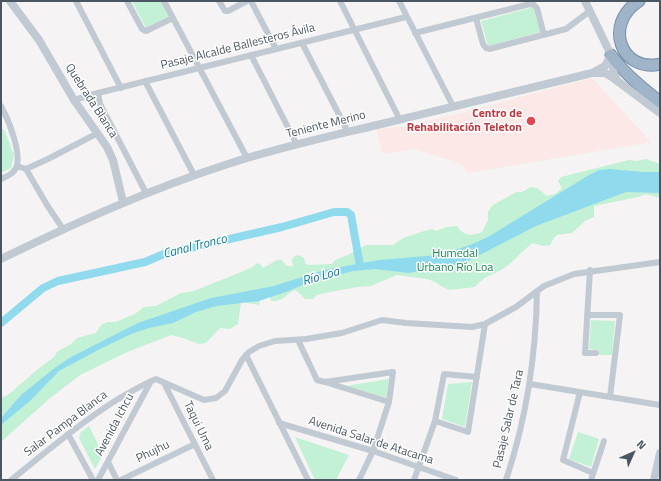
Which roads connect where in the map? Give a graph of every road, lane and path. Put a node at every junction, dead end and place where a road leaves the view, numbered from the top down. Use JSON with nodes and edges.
{"nodes":[{"id":1,"x":10,"y":1,"type":"edge"},
{"id":2,"x":76,"y":1,"type":"edge"},
{"id":3,"x":127,"y":1,"type":"edge"},
{"id":4,"x":164,"y":1,"type":"edge"},
{"id":5,"x":219,"y":1,"type":"edge"},
{"id":6,"x":247,"y":1,"type":"edge"},
{"id":7,"x":251,"y":1,"type":"edge"},
{"id":8,"x":340,"y":1,"type":"edge"},
{"id":9,"x":399,"y":1,"type":"edge"},
{"id":10,"x":585,"y":1,"type":"edge"},
{"id":11,"x":639,"y":1,"type":"edge"},
{"id":12,"x":590,"y":12,"type":"junction"},
{"id":13,"x":406,"y":17,"type":"junction"},
{"id":14,"x":173,"y":18,"type":"junction"},
{"id":15,"x":476,"y":18,"type":"junction"},
{"id":16,"x":354,"y":30,"type":"junction"},
{"id":17,"x":415,"y":33,"type":"junction"},
{"id":18,"x":544,"y":35,"type":"junction"},
{"id":19,"x":302,"y":43,"type":"junction"},
{"id":20,"x":276,"y":49,"type":"junction"},
{"id":21,"x":251,"y":55,"type":"junction"},
{"id":22,"x":611,"y":55,"type":"junction"},
{"id":23,"x":660,"y":64,"type":"edge"},
{"id":24,"x":200,"y":68,"type":"junction"},
{"id":25,"x":592,"y":73,"type":"junction"},
{"id":26,"x":618,"y":81,"type":"junction"},
{"id":27,"x":145,"y":82,"type":"junction"},
{"id":28,"x":120,"y":88,"type":"junction"},
{"id":29,"x":98,"y":93,"type":"junction"},
{"id":30,"x":74,"y":100,"type":"junction"},
{"id":31,"x":660,"y":102,"type":"edge"},
{"id":32,"x":453,"y":106,"type":"junction"},
{"id":33,"x":1,"y":108,"type":"edge"},
{"id":34,"x":660,"y":113,"type":"edge"},
{"id":35,"x":400,"y":120,"type":"junction"},
{"id":36,"x":348,"y":132,"type":"junction"},
{"id":37,"x":98,"y":133,"type":"junction"},
{"id":38,"x":297,"y":145,"type":"junction"},
{"id":39,"x":247,"y":158,"type":"junction"},
{"id":40,"x":17,"y":166,"type":"junction"},
{"id":41,"x":26,"y":169,"type":"junction"},
{"id":42,"x":194,"y":175,"type":"junction"},
{"id":43,"x":1,"y":180,"type":"edge"},
{"id":44,"x":146,"y":193,"type":"junction"},
{"id":45,"x":123,"y":202,"type":"junction"},
{"id":46,"x":63,"y":229,"type":"junction"},
{"id":47,"x":1,"y":259,"type":"edge"},
{"id":48,"x":660,"y":262,"type":"edge"},
{"id":49,"x":590,"y":270,"type":"junction"},
{"id":50,"x":538,"y":291,"type":"junction"},
{"id":51,"x":587,"y":315,"type":"junction"},
{"id":52,"x":485,"y":324,"type":"junction"},
{"id":53,"x":298,"y":340,"type":"junction"},
{"id":54,"x":596,"y":353,"type":"dead end"},
{"id":55,"x":246,"y":355,"type":"junction"},
{"id":56,"x":477,"y":377,"type":"junction"},
{"id":57,"x":151,"y":381,"type":"junction"},
{"id":58,"x":164,"y":382,"type":"junction"},
{"id":59,"x":325,"y":382,"type":"junction"},
{"id":60,"x":530,"y":384,"type":"junction"},
{"id":61,"x":580,"y":392,"type":"junction"},
{"id":62,"x":610,"y":397,"type":"junction"},
{"id":63,"x":389,"y":402,"type":"junction"},
{"id":64,"x":660,"y":405,"type":"edge"},
{"id":65,"x":435,"y":420,"type":"junction"},
{"id":66,"x":279,"y":423,"type":"junction"},
{"id":67,"x":68,"y":434,"type":"junction"},
{"id":68,"x":604,"y":441,"type":"dead end"},
{"id":69,"x":195,"y":444,"type":"junction"},
{"id":70,"x":373,"y":451,"type":"junction"},
{"id":71,"x":660,"y":453,"type":"edge"},
{"id":72,"x":108,"y":462,"type":"junction"},
{"id":73,"x":420,"y":467,"type":"junction"},
{"id":74,"x":593,"y":473,"type":"junction"},
{"id":75,"x":11,"y":480,"type":"edge"},
{"id":76,"x":92,"y":480,"type":"edge"},
{"id":77,"x":98,"y":480,"type":"edge"},
{"id":78,"x":117,"y":480,"type":"edge"},
{"id":79,"x":121,"y":480,"type":"edge"},
{"id":80,"x":213,"y":480,"type":"edge"},
{"id":81,"x":308,"y":480,"type":"edge"},
{"id":82,"x":359,"y":480,"type":"edge"},
{"id":83,"x":414,"y":480,"type":"edge"},
{"id":84,"x":456,"y":480,"type":"edge"},
{"id":85,"x":506,"y":480,"type":"edge"},
{"id":86,"x":591,"y":480,"type":"edge"},
{"id":87,"x":654,"y":480,"type":"edge"}],
"edges":[{"from":1,"to":30,"type":"street","name":"Quebrada Blanca"},
{"from":2,"to":28,"type":"street"},
{"from":3,"to":14,"type":"street"},
{"from":4,"to":14,"type":"street"},
{"from":5,"to":6,"type":"street"},
{"from":7,"to":20,"type":"street"},
{"from":8,"to":16,"type":"street"},
{"from":9,"to":13,"type":"street"},
{"from":10,"to":12,"type":"street"},
{"from":11,"to":23,"type":"highway"},
{"from":12,"to":18,"type":"street"},
{"from":12,"to":22,"type":"street"},
{"from":13,"to":16,"type":"street","name":"Pasaje Alcalde Ballesteros Ávila"},
{"from":13,"to":17,"type":"street"},
{"from":14,"to":24,"type":"street"},
{"from":15,"to":17,"type":"street"},
{"from":15,"to":18,"type":"street"},
{"from":15,"to":18,"type":"street"},
{"from":16,"to":19,"type":"street","name":"Pasaje Alcalde Ballesteros Ávila"},
{"from":16,"to":35,"type":"street"},
{"from":17,"to":32,"type":"street"},
{"from":19,"to":20,"type":"street","name":"Pasaje Alcalde Ballesteros Ávila"},
{"from":19,"to":36,"type":"street"},
{"from":20,"to":21,"type":"street","name":"Pasaje Alcalde Ballesteros Ávila"},
{"from":21,"to":24,"type":"street","name":"Pasaje Alcalde Ballesteros Ávila"},
{"from":21,"to":38,"type":"street"},
{"from":22,"to":25,"type":"street"},
{"from":22,"to":26,"type":"street"},
{"from":22,"to":31,"type":"highway"},
{"from":24,"to":27,"type":"street","name":"Pasaje Alcalde Ballesteros Ávila"},
{"from":24,"to":39,"type":"street"},
{"from":25,"to":26,"type":"street","name":"Teniente Merino"},
{"from":25,"to":32,"type":"street","name":"Teniente Merino"},
{"from":26,"to":34,"type":"street","name":"Teniente Merino"},
{"from":27,"to":28,"type":"street","name":"Pasaje Alcalde Ballesteros Ávila"},
{"from":27,"to":42,"type":"street"},
{"from":28,"to":29,"type":"street","name":"Pasaje Alcalde Ballesteros Ávila"},
{"from":29,"to":30,"type":"street","name":"Pasaje Alcalde Ballesteros Ávila"},
{"from":29,"to":44,"type":"street"},
{"from":30,"to":37,"type":"street","name":"Quebrada Blanca"},
{"from":32,"to":35,"type":"street","name":"Teniente Merino"},
{"from":33,"to":40,"type":"street"},
{"from":35,"to":36,"type":"street","name":"Teniente Merino"},
{"from":36,"to":38,"type":"street","name":"Teniente Merino"},
{"from":37,"to":41,"type":"street"},
{"from":37,"to":45,"type":"street","name":"Quebrada Blanca"},
{"from":38,"to":39,"type":"street","name":"Teniente Merino"},
{"from":39,"to":42,"type":"street","name":"Teniente Merino"},
{"from":40,"to":41,"type":"street"},
{"from":40,"to":43,"type":"street"},
{"from":41,"to":46,"type":"street"},
{"from":42,"to":44,"type":"street","name":"Teniente Merino"},
{"from":44,"to":45,"type":"street","name":"Teniente Merino"},
{"from":45,"to":46,"type":"street","name":"Teniente Merino"},
{"from":46,"to":47,"type":"street","name":"Teniente Merino"},
{"from":48,"to":49,"type":"street"},
{"from":49,"to":50,"type":"street"},
{"from":49,"to":51,"type":"street"},
{"from":50,"to":52,"type":"street"},
{"from":50,"to":60,"type":"street","name":"Pasaje Salar de Tara"},
{"from":51,"to":54,"type":"street"},
{"from":51,"to":62,"type":"street"},
{"from":52,"to":53,"type":"street"},
{"from":52,"to":56,"type":"street"},
{"from":53,"to":55,"type":"street"},
{"from":53,"to":59,"type":"street"},
{"from":55,"to":58,"type":"street"},
{"from":55,"to":66,"type":"street"},
{"from":56,"to":65,"type":"street"},
{"from":56,"to":65,"type":"street"},
{"from":57,"to":58,"type":"street"},
{"from":57,"to":67,"type":"street","name":"Salar Pampa Blanca"},
{"from":57,"to":72,"type":"street","name":"Avenida Ichcu"},
{"from":58,"to":69,"type":"street","name":"Taqui Uma"},
{"from":59,"to":63,"type":"street"},
{"from":59,"to":63,"type":"street"},
{"from":60,"to":61,"type":"street"},
{"from":60,"to":85,"type":"street","name":"Pasaje Salar de Tara"},
{"from":61,"to":62,"type":"street"},
{"from":61,"to":74,"type":"street"},
{"from":62,"to":64,"type":"street"},
{"from":63,"to":70,"type":"street"},
{"from":65,"to":73,"type":"street"},
{"from":66,"to":70,"type":"street","name":"Avenida Salar de Atacama"},
{"from":66,"to":81,"type":"street"},
{"from":67,"to":75,"type":"street","name":"Salar Pampa Blanca"},
{"from":67,"to":76,"type":"street"},
{"from":68,"to":74,"type":"street"},
{"from":69,"to":79,"type":"street","name":"Phujhu"},
{"from":69,"to":80,"type":"street","name":"Taqui Uma"},
{"from":70,"to":73,"type":"street","name":"Avenida Salar de Atacama"},
{"from":70,"to":82,"type":"street"},
{"from":71,"to":87,"type":"street"},
{"from":72,"to":77,"type":"street","name":"Avenida Ichcu"},
{"from":72,"to":78,"type":"street"},
{"from":73,"to":83,"type":"street"},
{"from":73,"to":84,"type":"street","name":"Avenida Salar de Atacama"},
{"from":74,"to":86,"type":"street"}]}
